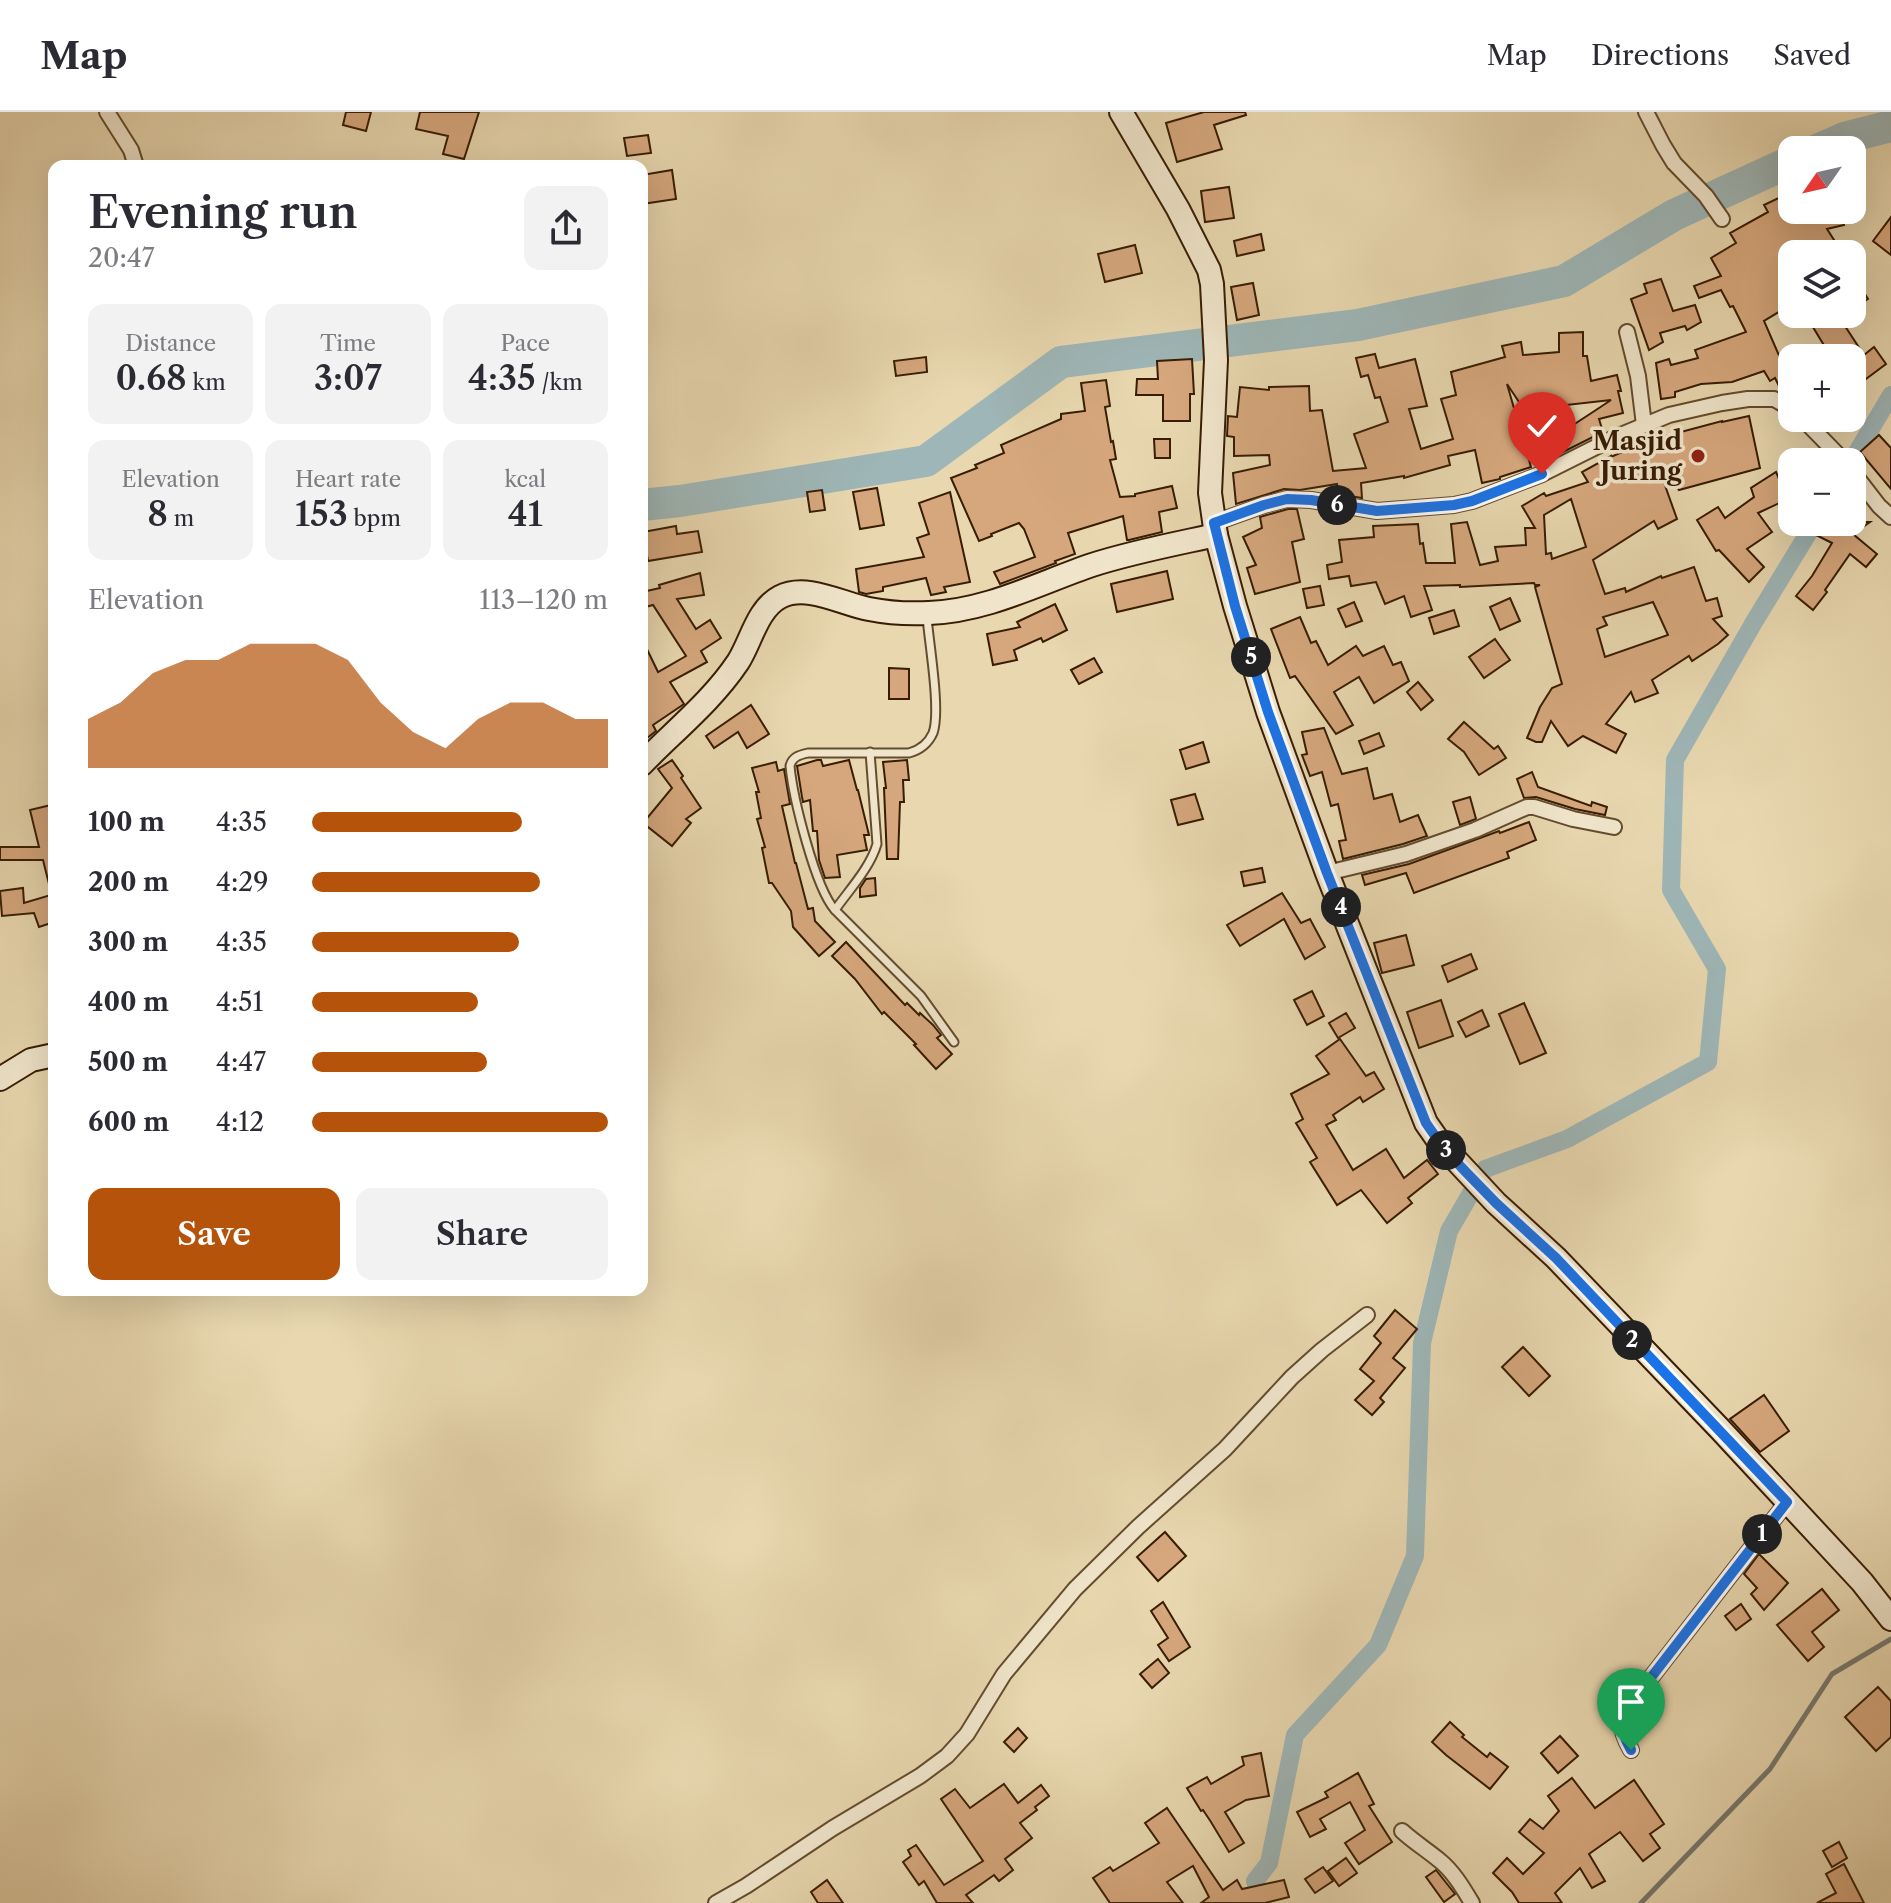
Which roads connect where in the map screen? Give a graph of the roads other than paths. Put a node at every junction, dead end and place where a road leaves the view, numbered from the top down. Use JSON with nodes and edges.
{"nodes":[{"id":1,"x":107,"y":112,"type":"edge"},
{"id":2,"x":1121,"y":112,"type":"edge"},
{"id":3,"x":1646,"y":112,"type":"edge"},
{"id":4,"x":134,"y":160,"type":"edge"},
{"id":5,"x":1722,"y":219,"type":"dead end"},
{"id":6,"x":1627,"y":332,"type":"dead end"},
{"id":7,"x":1778,"y":401,"type":"edge"},
{"id":8,"x":1644,"y":425,"type":"junction"},
{"id":9,"x":1817,"y":432,"type":"edge"},
{"id":10,"x":1832,"y":448,"type":"edge"},
{"id":11,"x":1866,"y":489,"type":"edge"},
{"id":12,"x":1891,"y":517,"type":"edge"},
{"id":13,"x":1215,"y":529,"type":"junction"},
{"id":14,"x":926,"y":614,"type":"junction"},
{"id":15,"x":870,"y":752,"type":"junction"},
{"id":16,"x":648,"y":758,"type":"edge"},
{"id":17,"x":1614,"y":827,"type":"dead end"},
{"id":18,"x":1327,"y":873,"type":"junction"},
{"id":19,"x":835,"y":910,"type":"junction"},
{"id":20,"x":954,"y":1042,"type":"dead end"},
{"id":21,"x":48,"y":1056,"type":"edge"},
{"id":22,"x":0,"y":1079,"type":"edge"},
{"id":23,"x":1367,"y":1315,"type":"dead end"},
{"id":24,"x":1787,"y":1502,"type":"junction"},
{"id":25,"x":1891,"y":1619,"type":"edge"},
{"id":26,"x":1631,"y":1750,"type":"dead end"},
{"id":27,"x":1402,"y":1831,"type":"dead end"},
{"id":28,"x":716,"y":1903,"type":"edge"},
{"id":29,"x":1472,"y":1903,"type":"edge"}],
"edges":[{"from":1,"to":4,"type":"street"},
{"from":2,"to":13,"type":"main road"},
{"from":3,"to":5,"type":"street"},
{"from":6,"to":8,"type":"street"},
{"from":7,"to":8,"type":"street"},
{"from":8,"to":13,"type":"street"},
{"from":9,"to":10,"type":"street"},
{"from":11,"to":12,"type":"street"},
{"from":13,"to":14,"type":"main road"},
{"from":13,"to":18,"type":"main road"},
{"from":14,"to":15,"type":"lane"},
{"from":14,"to":16,"type":"main road"},
{"from":15,"to":19,"type":"lane"},
{"from":15,"to":19,"type":"lane"},
{"from":17,"to":18,"type":"street"},
{"from":18,"to":24,"type":"main road"},
{"from":19,"to":20,"type":"lane"},
{"from":21,"to":22,"type":"main road"},
{"from":23,"to":28,"type":"street"},
{"from":24,"to":25,"type":"main road"},
{"from":24,"to":26,"type":"street"},
{"from":27,"to":29,"type":"street"}]}
